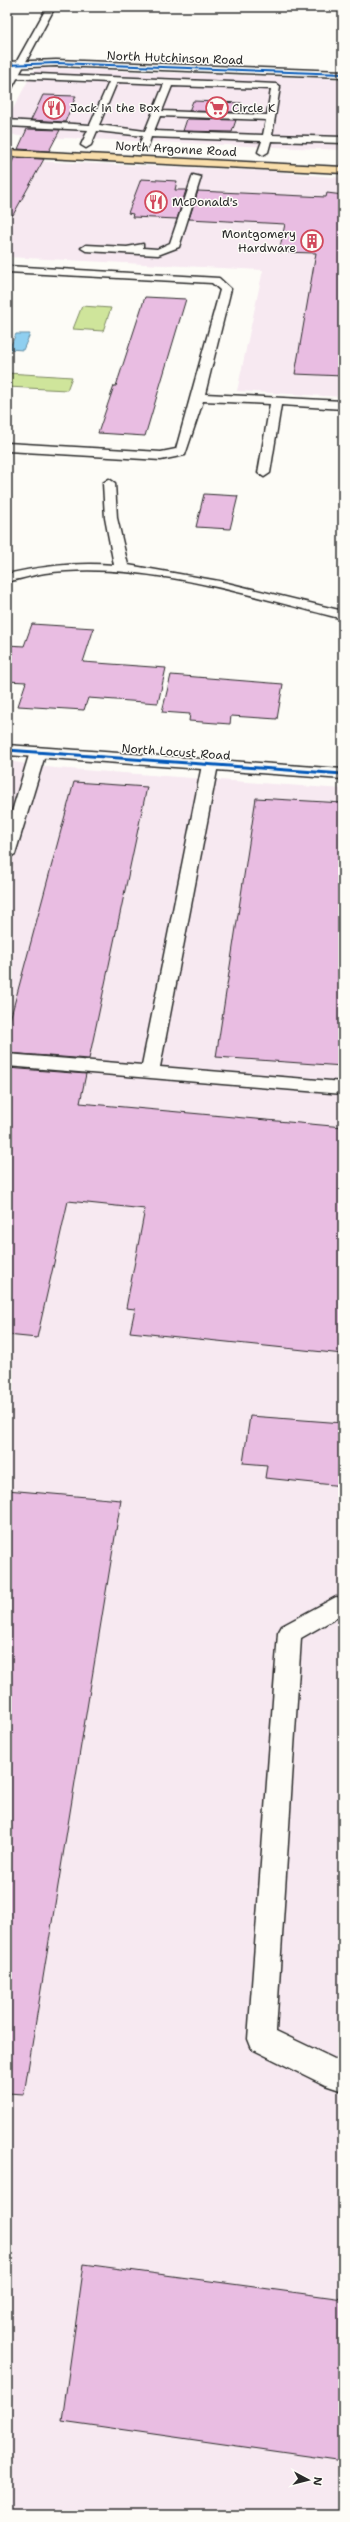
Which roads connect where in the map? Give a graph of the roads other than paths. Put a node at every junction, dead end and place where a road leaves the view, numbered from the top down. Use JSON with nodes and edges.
{"nodes":[{"id":1,"x":50,"y":7,"type":"edge"},
{"id":2,"x":7,"y":65,"type":"edge"},
{"id":3,"x":19,"y":65,"type":"junction"},
{"id":4,"x":343,"y":74,"type":"edge"},
{"id":5,"x":14,"y":76,"type":"junction"},
{"id":6,"x":114,"y":80,"type":"junction"},
{"id":7,"x":169,"y":83,"type":"junction"},
{"id":8,"x":7,"y":88,"type":"edge"},
{"id":9,"x":157,"y":113,"type":"junction"},
{"id":10,"x":24,"y":114,"type":"dead end"},
{"id":11,"x":153,"y":122,"type":"junction"},
{"id":12,"x":7,"y":123,"type":"edge"},
{"id":13,"x":175,"y":123,"type":"dead end"},
{"id":14,"x":270,"y":123,"type":"junction"},
{"id":15,"x":20,"y":124,"type":"junction"},
{"id":16,"x":234,"y":126,"type":"dead end"},
{"id":17,"x":93,"y":129,"type":"junction"},
{"id":18,"x":148,"y":134,"type":"junction"},
{"id":19,"x":267,"y":138,"type":"junction"},
{"id":20,"x":343,"y":140,"type":"edge"},
{"id":21,"x":82,"y":144,"type":"joint"},
{"id":22,"x":100,"y":145,"type":"dead end"},
{"id":23,"x":139,"y":147,"type":"joint"},
{"id":24,"x":158,"y":148,"type":"dead end"},
{"id":25,"x":263,"y":152,"type":"dead end"},
{"id":26,"x":7,"y":153,"type":"edge"},
{"id":27,"x":343,"y":170,"type":"edge"},
{"id":28,"x":196,"y":177,"type":"dead end"},
{"id":29,"x":180,"y":230,"type":"junction"},
{"id":30,"x":165,"y":236,"type":"dead end"},
{"id":31,"x":150,"y":242,"type":"dead end"},
{"id":32,"x":86,"y":248,"type":"dead end"},
{"id":33,"x":128,"y":250,"type":"junction"},
{"id":34,"x":7,"y":269,"type":"edge"},
{"id":35,"x":198,"y":397,"type":"junction"},
{"id":36,"x":276,"y":401,"type":"junction"},
{"id":37,"x":343,"y":405,"type":"edge"},
{"id":38,"x":7,"y":447,"type":"edge"},
{"id":39,"x":264,"y":473,"type":"dead end"},
{"id":40,"x":109,"y":483,"type":"dead end"},
{"id":41,"x":122,"y":570,"type":"junction"},
{"id":42,"x":7,"y":578,"type":"edge"},
{"id":43,"x":343,"y":615,"type":"edge"},
{"id":44,"x":7,"y":750,"type":"edge"},
{"id":45,"x":38,"y":752,"type":"junction"},
{"id":46,"x":210,"y":764,"type":"junction"},
{"id":47,"x":343,"y":774,"type":"edge"},
{"id":48,"x":7,"y":854,"type":"edge"},
{"id":49,"x":7,"y":1060,"type":"edge"},
{"id":50,"x":150,"y":1072,"type":"junction"},
{"id":51,"x":343,"y":1088,"type":"edge"},
{"id":52,"x":343,"y":1608,"type":"edge"},
{"id":53,"x":343,"y":2076,"type":"edge"}],
"edges":[{"from":1,"to":3,"type":"street"},
{"from":2,"to":3,"type":"street","name":"North Hutchinson Road"},
{"from":3,"to":4,"type":"street","name":"North Hutchinson Road"},
{"from":3,"to":5,"type":"street"},
{"from":5,"to":6,"type":"lane"},
{"from":5,"to":8,"type":"street"},
{"from":6,"to":7,"type":"lane"},
{"from":6,"to":17,"type":"lane"},
{"from":7,"to":9,"type":"lane"},
{"from":7,"to":14,"type":"lane"},
{"from":9,"to":11,"type":"lane"},
{"from":9,"to":14,"type":"lane"},
{"from":10,"to":15,"type":"lane"},
{"from":11,"to":13,"type":"lane"},
{"from":11,"to":18,"type":"lane"},
{"from":12,"to":15,"type":"lane"},
{"from":14,"to":16,"type":"lane"},
{"from":14,"to":19,"type":"lane"},
{"from":15,"to":17,"type":"lane"},
{"from":17,"to":18,"type":"lane"},
{"from":17,"to":21,"type":"lane"},
{"from":18,"to":19,"type":"lane"},
{"from":18,"to":23,"type":"lane"},
{"from":19,"to":20,"type":"lane"},
{"from":19,"to":25,"type":"lane"},
{"from":21,"to":22,"type":"main road","name":"North Argonne Road"},
{"from":23,"to":24,"type":"main road","name":"North Argonne Road"},
{"from":26,"to":27,"type":"main road","name":"North Argonne Road"},
{"from":28,"to":29,"type":"lane"},
{"from":29,"to":30,"type":"lane"},
{"from":29,"to":33,"type":"lane"},
{"from":31,"to":33,"type":"lane"},
{"from":32,"to":33,"type":"lane"},
{"from":34,"to":35,"type":"lane"},
{"from":35,"to":36,"type":"lane"},
{"from":35,"to":38,"type":"lane"},
{"from":36,"to":37,"type":"lane"},
{"from":36,"to":39,"type":"lane"},
{"from":40,"to":41,"type":"lane"},
{"from":41,"to":42,"type":"lane"},
{"from":41,"to":43,"type":"lane"},
{"from":44,"to":45,"type":"street","name":"North Locust Road"},
{"from":45,"to":46,"type":"street","name":"North Locust Road"},
{"from":45,"to":48,"type":"lane"},
{"from":46,"to":47,"type":"street","name":"North Locust Road"},
{"from":46,"to":50,"type":"lane"},
{"from":49,"to":50,"type":"lane"},
{"from":50,"to":51,"type":"lane"},
{"from":52,"to":53,"type":"lane"}]}
